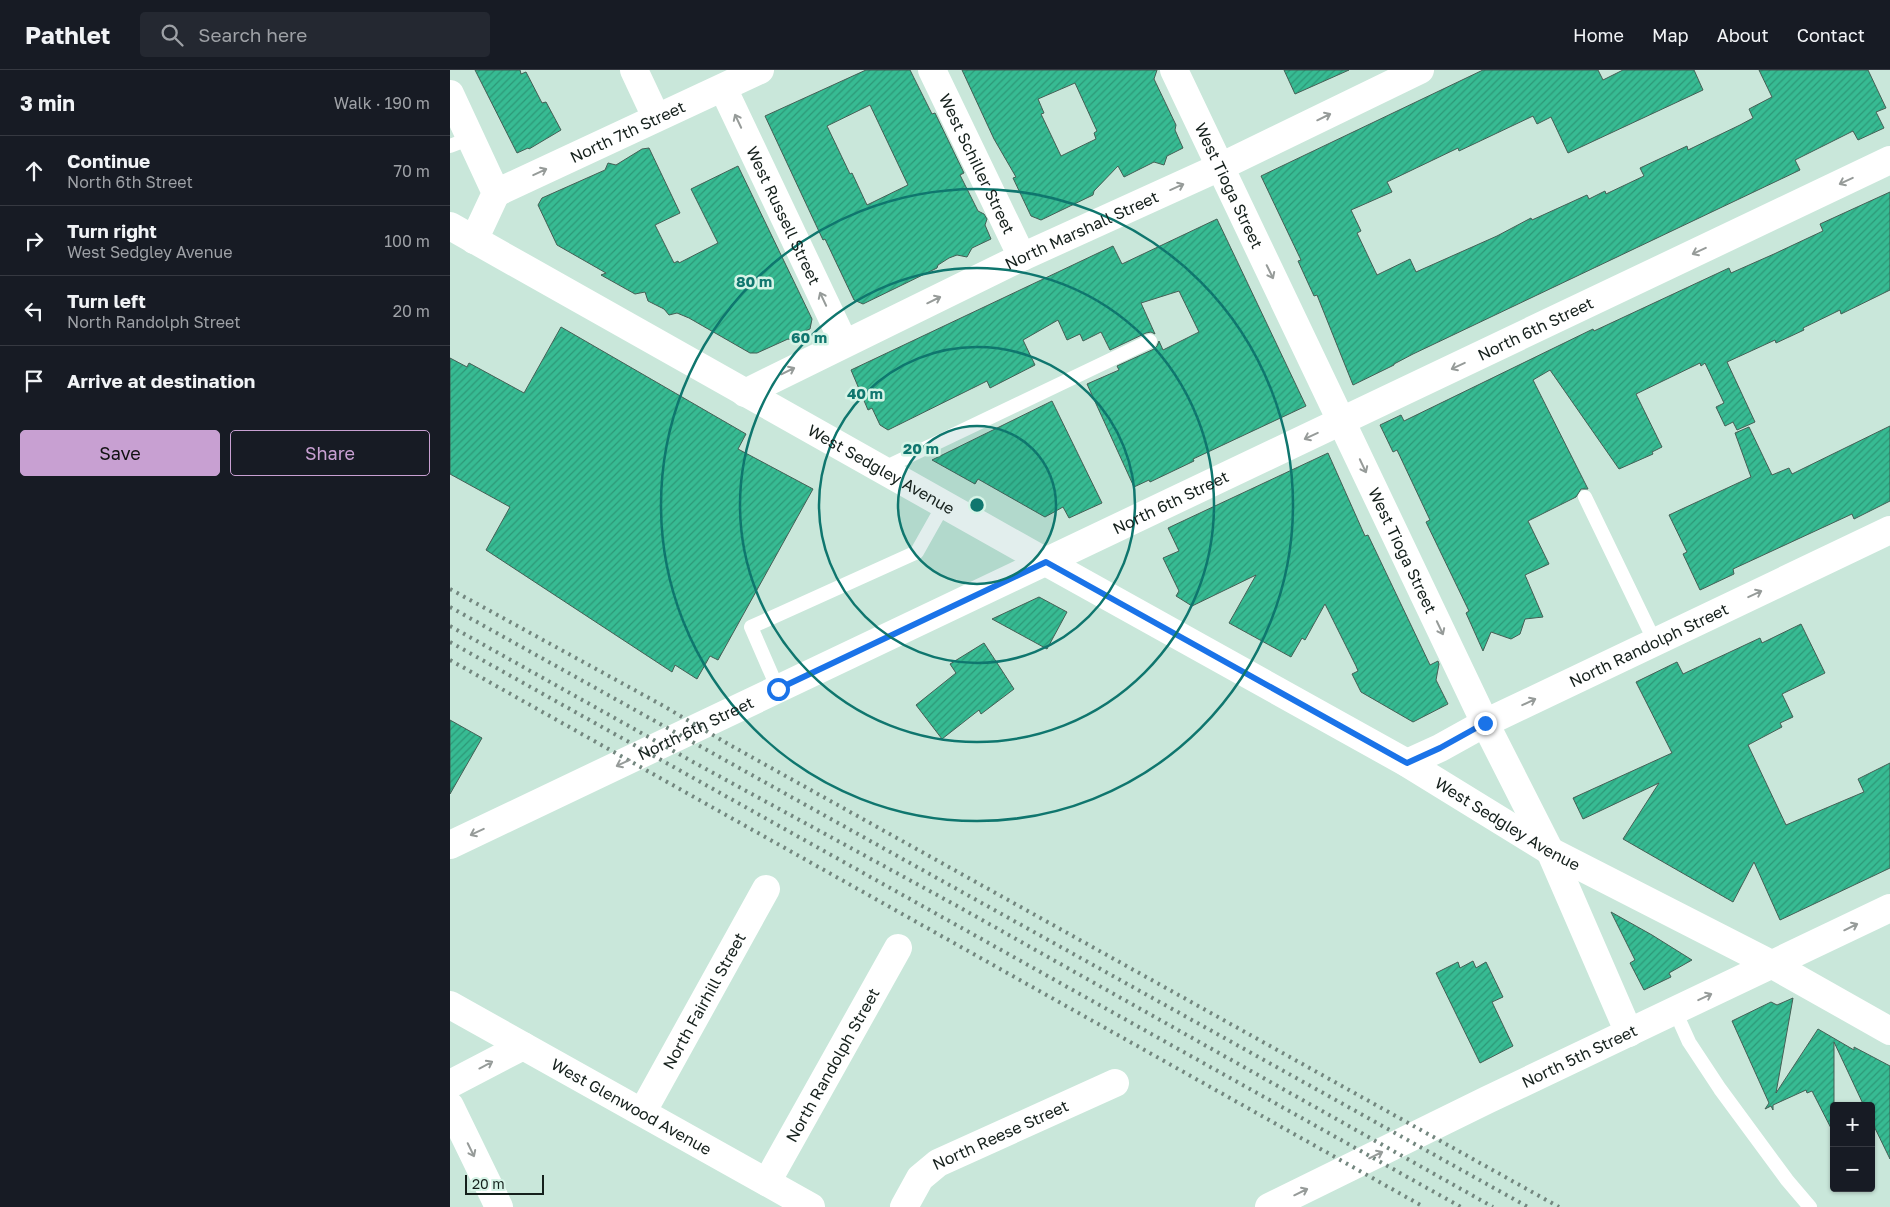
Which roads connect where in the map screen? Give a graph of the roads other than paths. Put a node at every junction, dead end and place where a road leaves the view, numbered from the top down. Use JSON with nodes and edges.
{"nodes":[{"id":1,"x":634,"y":70,"type":"edge"},
{"id":2,"x":760,"y":70,"type":"edge"},
{"id":3,"x":932,"y":70,"type":"edge"},
{"id":4,"x":1174,"y":70,"type":"edge"},
{"id":5,"x":1420,"y":70,"type":"edge"},
{"id":6,"x":722,"y":88,"type":"junction"},
{"id":7,"x":450,"y":94,"type":"edge"},
{"id":8,"x":656,"y":117,"type":"junction"},
{"id":9,"x":460,"y":142,"type":"edge"},
{"id":10,"x":1890,"y":160,"type":"edge"},
{"id":11,"x":1220,"y":167,"type":"junction"},
{"id":12,"x":496,"y":193,"type":"junction"},
{"id":13,"x":450,"y":226,"type":"edge"},
{"id":14,"x":474,"y":240,"type":"junction"},
{"id":15,"x":1022,"y":257,"type":"junction"},
{"id":16,"x":1150,"y":341,"type":"dead end"},
{"id":17,"x":844,"y":343,"type":"junction"},
{"id":18,"x":745,"y":392,"type":"junction"},
{"id":19,"x":1342,"y":421,"type":"junction"},
{"id":20,"x":882,"y":469,"type":"junction"},
{"id":21,"x":1585,"y":497,"type":"dead end"},
{"id":22,"x":944,"y":504,"type":"junction"},
{"id":23,"x":1890,"y":530,"type":"edge"},
{"id":24,"x":1046,"y":562,"type":"junction"},
{"id":25,"x":1655,"y":642,"type":"junction"},
{"id":26,"x":778,"y":689,"type":"junction"},
{"id":27,"x":1485,"y":723,"type":"junction"},
{"id":28,"x":1407,"y":763,"type":"junction"},
{"id":29,"x":450,"y":845,"type":"edge"},
{"id":30,"x":1550,"y":851,"type":"junction"},
{"id":31,"x":766,"y":889,"type":"dead end"},
{"id":32,"x":1890,"y":908,"type":"edge"},
{"id":33,"x":898,"y":948,"type":"dead end"},
{"id":34,"x":1773,"y":965,"type":"junction"},
{"id":35,"x":450,"y":1005,"type":"edge"},
{"id":36,"x":1675,"y":1011,"type":"junction"},
{"id":37,"x":1890,"y":1031,"type":"edge"},
{"id":38,"x":1629,"y":1033,"type":"junction"},
{"id":39,"x":523,"y":1046,"type":"junction"},
{"id":40,"x":1115,"y":1083,"type":"dead end"},
{"id":41,"x":450,"y":1084,"type":"edge"},
{"id":42,"x":450,"y":1106,"type":"edge"},
{"id":43,"x":643,"y":1111,"type":"junction"},
{"id":44,"x":767,"y":1182,"type":"junction"},
{"id":45,"x":804,"y":1206,"type":"edge"},
{"id":46,"x":499,"y":1207,"type":"edge"},
{"id":47,"x":904,"y":1207,"type":"edge"},
{"id":48,"x":1269,"y":1207,"type":"edge"},
{"id":49,"x":1810,"y":1207,"type":"edge"}],
"edges":[{"from":1,"to":8,"type":"street"},
{"from":2,"to":6,"type":"street","name":"North 7th Street"},
{"from":3,"to":15,"type":"street","name":"West Schiller Street"},
{"from":4,"to":11,"type":"street","name":"West Tioga Street"},
{"from":11,"to":5,"type":"street","name":"North Marshall Street","one_way":true},
{"from":6,"to":8,"type":"street","name":"North 7th Street"},
{"from":17,"to":6,"type":"street","name":"West Russell Street","one_way":true},
{"from":7,"to":9,"type":"street"},
{"from":12,"to":8,"type":"street","name":"North 7th Street","one_way":true},
{"from":9,"to":12,"type":"street"},
{"from":10,"to":19,"type":"street","name":"North 6th Street","one_way":true},
{"from":15,"to":11,"type":"street","name":"North Marshall Street","one_way":true},
{"from":11,"to":19,"type":"street","name":"West Tioga Street","one_way":true},
{"from":12,"to":14,"type":"street"},
{"from":13,"to":14,"type":"street","name":"West Sedgley Avenue"},
{"from":14,"to":18,"type":"street","name":"West Sedgley Avenue"},
{"from":17,"to":15,"type":"street","name":"North Marshall Street","one_way":true},
{"from":16,"to":20,"type":"lane"},
{"from":18,"to":17,"type":"street","name":"North Marshall Street","one_way":true},
{"from":18,"to":20,"type":"street","name":"West Sedgley Avenue"},
{"from":19,"to":24,"type":"street","name":"North 6th Street","one_way":true},
{"from":19,"to":27,"type":"street","name":"West Tioga Street","one_way":true},
{"from":20,"to":22,"type":"street","name":"West Sedgley Avenue"},
{"from":21,"to":25,"type":"lane"},
{"from":22,"to":24,"type":"street","name":"West Sedgley Avenue"},
{"from":22,"to":26,"type":"lane"},
{"from":25,"to":23,"type":"street","name":"North Randolph Street","one_way":true},
{"from":24,"to":26,"type":"street","name":"North 6th Street"},
{"from":24,"to":28,"type":"street","name":"West Sedgley Avenue"},
{"from":27,"to":25,"type":"street","name":"North Randolph Street","one_way":true},
{"from":26,"to":29,"type":"street","name":"North 6th Street","one_way":true},
{"from":27,"to":28,"type":"street","name":"North Randolph Street"},
{"from":27,"to":30,"type":"street","name":"West Tioga Street"},
{"from":28,"to":30,"type":"street","name":"West Sedgley Avenue"},
{"from":30,"to":34,"type":"street","name":"West Sedgley Avenue"},
{"from":30,"to":38,"type":"street","name":"West Tioga Street"},
{"from":31,"to":43,"type":"street","name":"North Fairhill Street"},
{"from":34,"to":32,"type":"street","name":"North 5th Street","one_way":true},
{"from":33,"to":44,"type":"street","name":"North Randolph Street"},
{"from":36,"to":34,"type":"street","name":"North 5th Street","one_way":true},
{"from":34,"to":37,"type":"street","name":"West Sedgley Avenue"},
{"from":35,"to":39,"type":"street","name":"West Glenwood Avenue"},
{"from":36,"to":38,"type":"street","name":"North 5th Street"},
{"from":36,"to":49,"type":"lane"},
{"from":48,"to":38,"type":"street","name":"North 5th Street","one_way":true},
{"from":41,"to":39,"type":"street","one_way":true},
{"from":39,"to":43,"type":"street","name":"West Glenwood Avenue"},
{"from":40,"to":47,"type":"street","name":"North Reese Street"},
{"from":42,"to":46,"type":"street","one_way":true},
{"from":43,"to":44,"type":"street","name":"West Glenwood Avenue"},
{"from":44,"to":45,"type":"street","name":"West Glenwood Avenue"}]}
